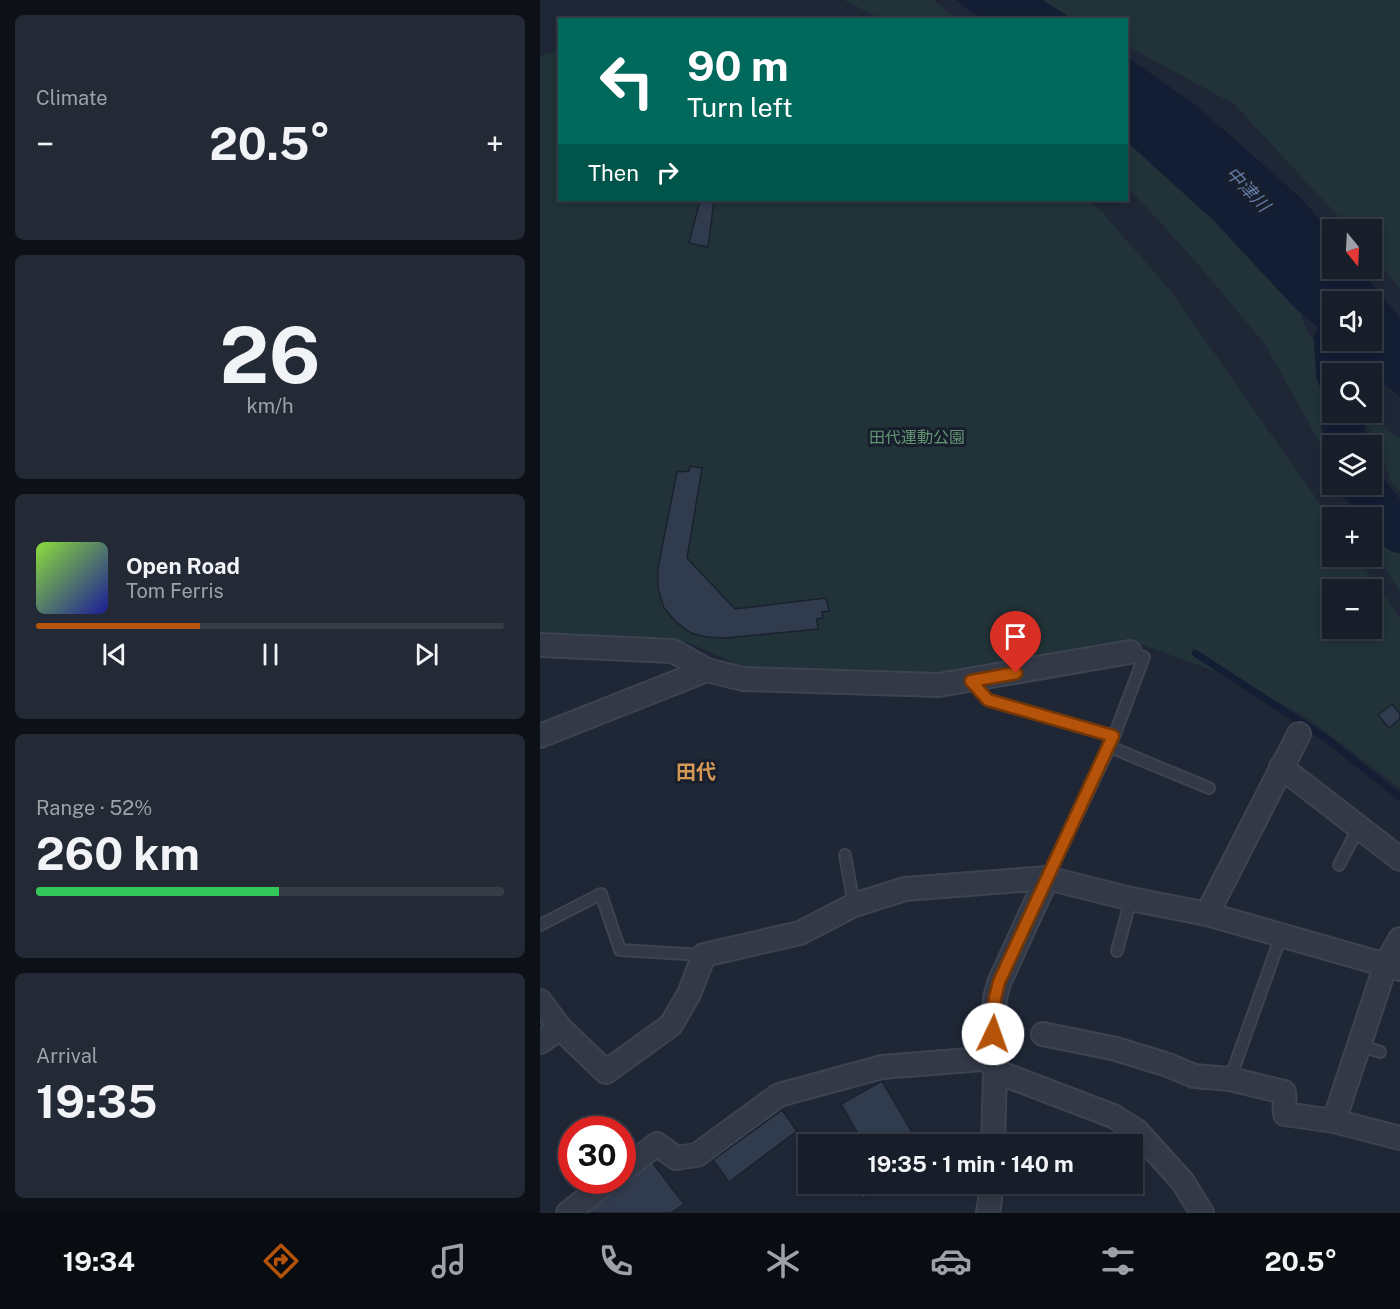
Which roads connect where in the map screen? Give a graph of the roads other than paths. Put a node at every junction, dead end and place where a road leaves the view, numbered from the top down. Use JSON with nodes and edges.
{"nodes":[{"id":1,"x":540,"y":645,"type":"edge"},
{"id":2,"x":1130,"y":652,"type":"joint"},
{"id":3,"x":707,"y":670,"type":"junction"},
{"id":4,"x":971,"y":681,"type":"junction"},
{"id":5,"x":1299,"y":734,"type":"dead end"},
{"id":6,"x":540,"y":736,"type":"edge"},
{"id":7,"x":1111,"y":742,"type":"junction"},
{"id":8,"x":1281,"y":767,"type":"junction"},
{"id":9,"x":1209,"y":788,"type":"dead end"},
{"id":10,"x":1359,"y":827,"type":"junction"},
{"id":11,"x":845,"y":855,"type":"dead end"},
{"id":12,"x":1400,"y":859,"type":"edge"},
{"id":13,"x":1339,"y":865,"type":"dead end"},
{"id":14,"x":1047,"y":878,"type":"junction"},
{"id":15,"x":1131,"y":899,"type":"junction"},
{"id":16,"x":854,"y":905,"type":"junction"},
{"id":17,"x":1207,"y":914,"type":"junction"},
{"id":18,"x":540,"y":925,"type":"edge"},
{"id":19,"x":1281,"y":936,"type":"junction"},
{"id":20,"x":1400,"y":939,"type":"edge"},
{"id":21,"x":1117,"y":951,"type":"dead end"},
{"id":22,"x":704,"y":955,"type":"junction"},
{"id":23,"x":1393,"y":966,"type":"edge"},
{"id":24,"x":540,"y":1001,"type":"edge"},
{"id":25,"x":560,"y":1028,"type":"junction"},
{"id":26,"x":1043,"y":1034,"type":"dead end"},
{"id":27,"x":540,"y":1042,"type":"edge"},
{"id":28,"x":993,"y":1067,"type":"junction"},
{"id":29,"x":1230,"y":1079,"type":"junction"},
{"id":30,"x":1334,"y":1121,"type":"junction"},
{"id":31,"x":993,"y":1134,"type":"edge"},
{"id":32,"x":1400,"y":1138,"type":"edge"},
{"id":33,"x":636,"y":1160,"type":"edge"},
{"id":34,"x":592,"y":1194,"type":"edge"},
{"id":35,"x":991,"y":1194,"type":"edge"},
{"id":36,"x":568,"y":1213,"type":"edge"},
{"id":37,"x":988,"y":1213,"type":"edge"},
{"id":38,"x":1202,"y":1213,"type":"edge"}],
"edges":[{"from":1,"to":3,"type":"street"},
{"from":2,"to":4,"type":"street"},
{"from":2,"to":7,"type":"lane"},
{"from":3,"to":4,"type":"street"},
{"from":3,"to":6,"type":"street"},
{"from":4,"to":7,"type":"lane"},
{"from":5,"to":8,"type":"street"},
{"from":7,"to":9,"type":"lane"},
{"from":7,"to":14,"type":"lane"},
{"from":8,"to":10,"type":"street"},
{"from":8,"to":17,"type":"street"},
{"from":10,"to":12,"type":"street"},
{"from":10,"to":13,"type":"lane"},
{"from":11,"to":16,"type":"lane"},
{"from":14,"to":15,"type":"street"},
{"from":14,"to":16,"type":"street"},
{"from":14,"to":28,"type":"street"},
{"from":15,"to":17,"type":"street"},
{"from":15,"to":21,"type":"lane"},
{"from":16,"to":22,"type":"street"},
{"from":17,"to":19,"type":"street"},
{"from":18,"to":22,"type":"lane"},
{"from":19,"to":23,"type":"street"},
{"from":19,"to":29,"type":"lane"},
{"from":20,"to":23,"type":"street"},
{"from":22,"to":25,"type":"street"},
{"from":23,"to":30,"type":"street"},
{"from":24,"to":25,"type":"street"},
{"from":25,"to":27,"type":"street"},
{"from":26,"to":29,"type":"street"},
{"from":28,"to":31,"type":"street"},
{"from":28,"to":33,"type":"street"},
{"from":28,"to":38,"type":"street"},
{"from":29,"to":30,"type":"street"},
{"from":30,"to":32,"type":"street"},
{"from":34,"to":36,"type":"street"},
{"from":35,"to":37,"type":"street"}]}
